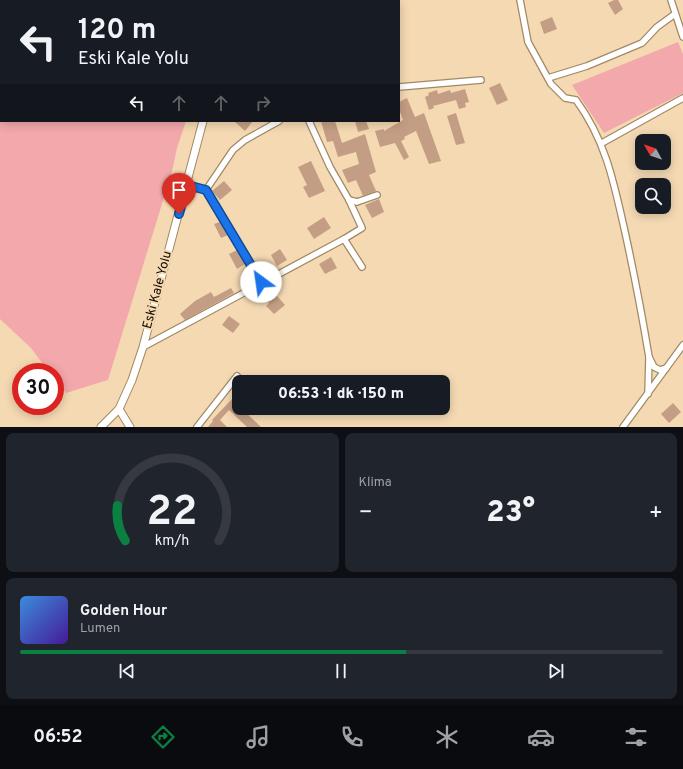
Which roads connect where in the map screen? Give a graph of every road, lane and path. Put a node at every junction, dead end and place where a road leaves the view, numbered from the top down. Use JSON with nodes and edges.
{"nodes":[{"id":1,"x":520,"y":0,"type":"edge"},
{"id":2,"x":671,"y":0,"type":"edge"},
{"id":3,"x":675,"y":14,"type":"junction"},
{"id":4,"x":683,"y":37,"type":"edge"},
{"id":5,"x":548,"y":78,"type":"junction"},
{"id":6,"x":481,"y":80,"type":"dead end"},
{"id":7,"x":400,"y":87,"type":"edge"},
{"id":8,"x":683,"y":98,"type":"edge"},
{"id":9,"x":203,"y":122,"type":"edge"},
{"id":10,"x":277,"y":122,"type":"edge"},
{"id":11,"x":309,"y":122,"type":"edge"},
{"id":12,"x":602,"y":143,"type":"junction"},
{"id":13,"x":187,"y":185,"type":"junction"},
{"id":14,"x":206,"y":190,"type":"junction"},
{"id":15,"x":377,"y":195,"type":"dead end"},
{"id":16,"x":349,"y":200,"type":"junction"},
{"id":17,"x":344,"y":239,"type":"junction"},
{"id":18,"x":362,"y":267,"type":"dead end"},
{"id":19,"x":261,"y":282,"type":"junction"},
{"id":20,"x":683,"y":345,"type":"edge"},
{"id":21,"x":143,"y":347,"type":"junction"},
{"id":22,"x":649,"y":357,"type":"junction"},
{"id":23,"x":666,"y":368,"type":"junction"},
{"id":24,"x":232,"y":382,"type":"edge"},
{"id":25,"x":648,"y":394,"type":"junction"},
{"id":26,"x":119,"y":409,"type":"junction"},
{"id":27,"x":102,"y":427,"type":"edge"},
{"id":28,"x":130,"y":427,"type":"edge"},
{"id":29,"x":197,"y":427,"type":"edge"},
{"id":30,"x":623,"y":427,"type":"edge"}],
"edges":[{"from":1,"to":5,"type":"street"},
{"from":2,"to":3,"type":"street"},
{"from":3,"to":4,"type":"street"},
{"from":3,"to":5,"type":"street"},
{"from":5,"to":12,"type":"street"},
{"from":6,"to":7,"type":"street"},
{"from":8,"to":12,"type":"street"},
{"from":9,"to":13,"type":"street","name":"Eski Kale Yolu"},
{"from":10,"to":14,"type":"street"},
{"from":11,"to":16,"type":"street"},
{"from":12,"to":22,"type":"street"},
{"from":13,"to":14,"type":"street"},
{"from":13,"to":21,"type":"street","name":"Eski Kale Yolu"},
{"from":14,"to":19,"type":"street"},
{"from":15,"to":16,"type":"street"},
{"from":16,"to":17,"type":"street"},
{"from":17,"to":18,"type":"street"},
{"from":17,"to":19,"type":"street"},
{"from":19,"to":21,"type":"street"},
{"from":20,"to":23,"type":"street"},
{"from":21,"to":26,"type":"street","name":"Eski Kale Yolu"},
{"from":22,"to":23,"type":"street"},
{"from":22,"to":25,"type":"street"},
{"from":23,"to":25,"type":"street"},
{"from":24,"to":29,"type":"street"},
{"from":25,"to":30,"type":"street"},
{"from":26,"to":27,"type":"street","name":"Eski Kale Yolu"},
{"from":26,"to":28,"type":"street"}]}
